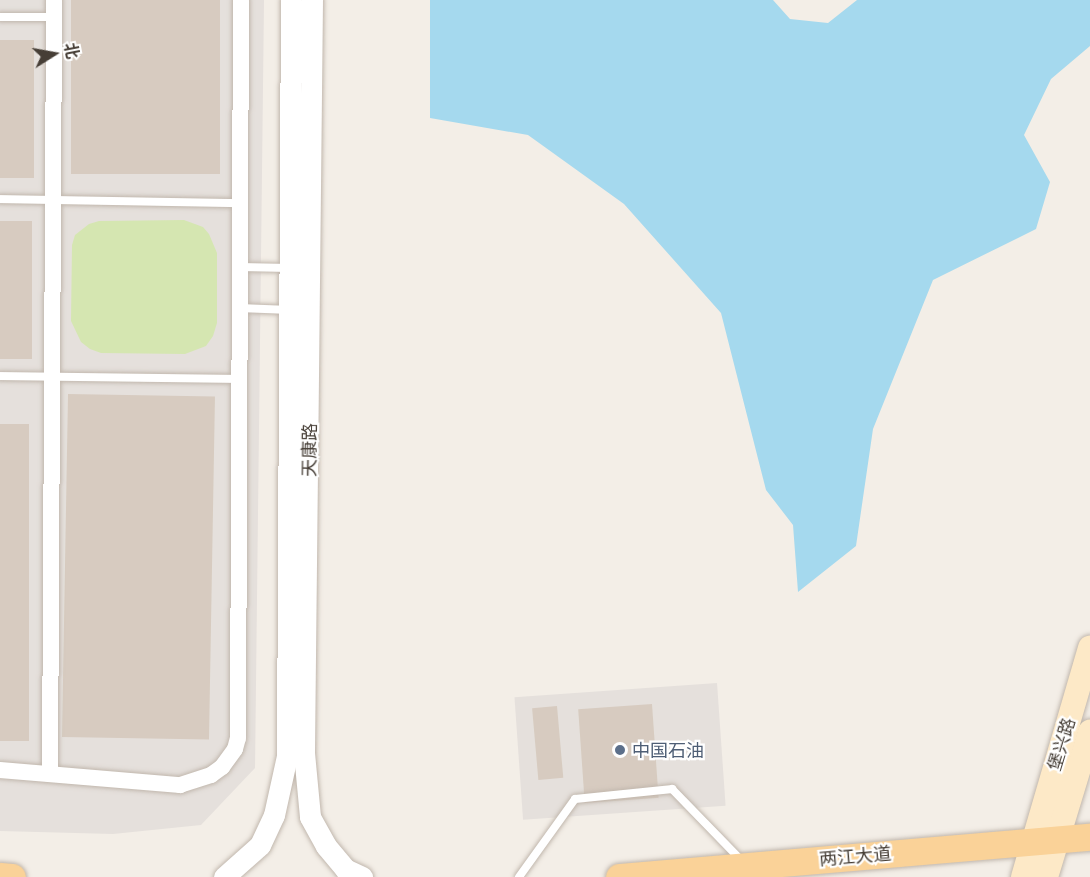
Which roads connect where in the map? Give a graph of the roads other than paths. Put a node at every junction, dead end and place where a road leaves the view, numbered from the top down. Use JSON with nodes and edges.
{"nodes":[{"id":1,"x":54,"y":0,"type":"edge"},
{"id":2,"x":241,"y":0,"type":"edge"},
{"id":3,"x":291,"y":0,"type":"edge"},
{"id":4,"x":312,"y":0,"type":"edge"},
{"id":5,"x":0,"y":17,"type":"edge"},
{"id":6,"x":54,"y":17,"type":"junction"},
{"id":7,"x":0,"y":199,"type":"edge"},
{"id":8,"x":53,"y":200,"type":"junction"},
{"id":9,"x":240,"y":203,"type":"junction"},
{"id":10,"x":240,"y":267,"type":"junction"},
{"id":11,"x":290,"y":268,"type":"junction"},
{"id":12,"x":312,"y":268,"type":"junction"},
{"id":13,"x":239,"y":308,"type":"junction"},
{"id":14,"x":290,"y":310,"type":"junction"},
{"id":15,"x":311,"y":311,"type":"junction"},
{"id":16,"x":0,"y":376,"type":"edge"},
{"id":17,"x":52,"y":377,"type":"junction"},
{"id":18,"x":239,"y":379,"type":"junction"},
{"id":19,"x":1090,"y":648,"type":"edge"},
{"id":20,"x":1090,"y":732,"type":"edge"},
{"id":21,"x":0,"y":770,"type":"edge"},
{"id":22,"x":50,"y":774,"type":"junction"},
{"id":23,"x":1090,"y":837,"type":"edge"},
{"id":24,"x":1059,"y":839,"type":"junction"},
{"id":25,"x":1032,"y":841,"type":"junction"},
{"id":26,"x":747,"y":866,"type":"junction"},
{"id":27,"x":0,"y":876,"type":"edge"},
{"id":28,"x":12,"y":877,"type":"edge"},
{"id":29,"x":224,"y":877,"type":"edge"},
{"id":30,"x":362,"y":877,"type":"edge"},
{"id":31,"x":519,"y":877,"type":"edge"},
{"id":32,"x":619,"y":877,"type":"edge"},
{"id":33,"x":1023,"y":877,"type":"edge"},
{"id":34,"x":1046,"y":877,"type":"edge"}],
"edges":[{"from":1,"to":6,"type":"street"},
{"from":2,"to":9,"type":"street"},
{"from":3,"to":11,"type":"street","name":"天康路"},
{"from":4,"to":12,"type":"street","name":"天康路"},
{"from":5,"to":6,"type":"lane"},
{"from":6,"to":8,"type":"street"},
{"from":7,"to":8,"type":"lane"},
{"from":8,"to":9,"type":"lane"},
{"from":8,"to":17,"type":"street"},
{"from":9,"to":10,"type":"street"},
{"from":10,"to":11,"type":"lane"},
{"from":10,"to":13,"type":"street"},
{"from":11,"to":12,"type":"lane"},
{"from":11,"to":14,"type":"street","name":"天康路"},
{"from":12,"to":15,"type":"street","name":"天康路"},
{"from":13,"to":14,"type":"lane"},
{"from":13,"to":18,"type":"street"},
{"from":14,"to":15,"type":"lane"},
{"from":14,"to":29,"type":"street","name":"天康路"},
{"from":15,"to":30,"type":"street","name":"天康路"},
{"from":16,"to":17,"type":"lane"},
{"from":17,"to":18,"type":"lane"},
{"from":17,"to":22,"type":"street"},
{"from":18,"to":22,"type":"street"},
{"from":19,"to":25,"type":"main road","name":"堡兴路"},
{"from":20,"to":24,"type":"main road","name":"堡兴路"},
{"from":21,"to":22,"type":"street"},
{"from":23,"to":24,"type":"main road","name":"两江大道"},
{"from":24,"to":25,"type":"main road","name":"两江大道"},
{"from":24,"to":34,"type":"main road","name":"堡兴路"},
{"from":25,"to":26,"type":"main road","name":"两江大道"},
{"from":25,"to":33,"type":"main road","name":"堡兴路"},
{"from":26,"to":31,"type":"lane"},
{"from":26,"to":32,"type":"main road","name":"两江大道"},
{"from":27,"to":28,"type":"main road"}]}
